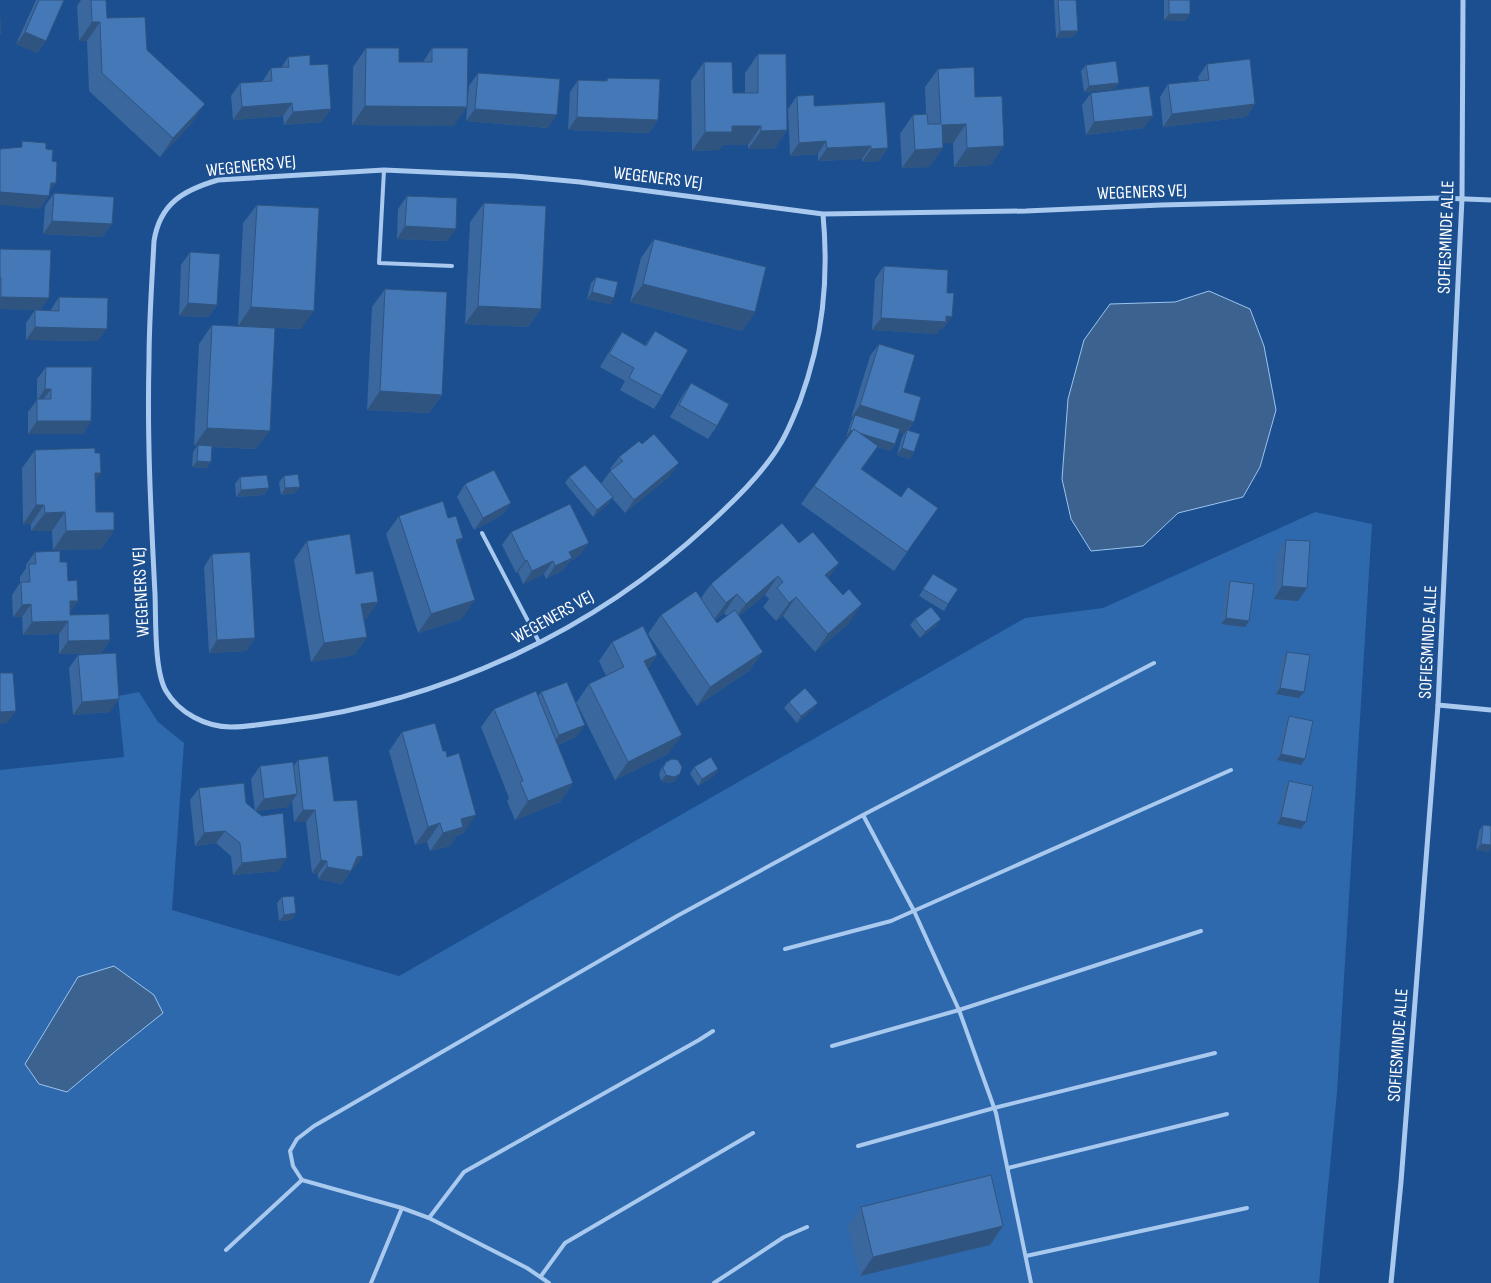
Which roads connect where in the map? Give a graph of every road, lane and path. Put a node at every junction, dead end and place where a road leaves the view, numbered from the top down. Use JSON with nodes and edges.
{"nodes":[{"id":1,"x":1463,"y":0,"type":"edge"},
{"id":2,"x":384,"y":170,"type":"junction"},
{"id":3,"x":1462,"y":198,"type":"junction"},
{"id":4,"x":1491,"y":200,"type":"edge"},
{"id":5,"x":823,"y":214,"type":"junction"},
{"id":6,"x":452,"y":266,"type":"dead end"},
{"id":7,"x":482,"y":533,"type":"edge"},
{"id":8,"x":539,"y":642,"type":"junction"},
{"id":9,"x":1154,"y":663,"type":"dead end"},
{"id":10,"x":1438,"y":705,"type":"junction"},
{"id":11,"x":1491,"y":710,"type":"edge"},
{"id":12,"x":1231,"y":770,"type":"dead end"},
{"id":13,"x":863,"y":815,"type":"junction"},
{"id":14,"x":914,"y":911,"type":"junction"},
{"id":15,"x":1200,"y":931,"type":"dead end"},
{"id":16,"x":785,"y":949,"type":"dead end"},
{"id":17,"x":959,"y":1010,"type":"junction"},
{"id":18,"x":713,"y":1031,"type":"dead end"},
{"id":19,"x":832,"y":1046,"type":"dead end"},
{"id":20,"x":1215,"y":1053,"type":"dead end"},
{"id":21,"x":994,"y":1108,"type":"junction"},
{"id":22,"x":1226,"y":1114,"type":"dead end"},
{"id":23,"x":753,"y":1133,"type":"dead end"},
{"id":24,"x":858,"y":1146,"type":"dead end"},
{"id":25,"x":1008,"y":1168,"type":"junction"},
{"id":26,"x":302,"y":1180,"type":"junction"},
{"id":27,"x":402,"y":1208,"type":"junction"},
{"id":28,"x":1248,"y":1208,"type":"dead end"},
{"id":29,"x":429,"y":1218,"type":"junction"},
{"id":30,"x":807,"y":1227,"type":"dead end"},
{"id":31,"x":226,"y":1250,"type":"dead end"},
{"id":32,"x":1026,"y":1256,"type":"junction"},
{"id":33,"x":541,"y":1276,"type":"junction"},
{"id":34,"x":372,"y":1283,"type":"edge"},
{"id":35,"x":549,"y":1283,"type":"edge"},
{"id":36,"x":714,"y":1283,"type":"edge"},
{"id":37,"x":1032,"y":1283,"type":"edge"},
{"id":38,"x":1391,"y":1283,"type":"edge"}],
"edges":[{"from":1,"to":3,"type":"street","name":"SOFIESMINDE ALLE"},
{"from":2,"to":5,"type":"street","name":"WEGENERS VEJ"},
{"from":2,"to":6,"type":"lane"},
{"from":2,"to":8,"type":"street","name":"WEGENERS VEJ"},
{"from":3,"to":4,"type":"street","name":"WEGENERS VEJ"},
{"from":3,"to":5,"type":"street","name":"WEGENERS VEJ"},
{"from":3,"to":10,"type":"street","name":"SOFIESMINDE ALLE"},
{"from":5,"to":8,"type":"street","name":"WEGENERS VEJ"},
{"from":7,"to":8,"type":"lane"},
{"from":9,"to":13,"type":"lane"},
{"from":10,"to":11,"type":"street"},
{"from":10,"to":38,"type":"street","name":"SOFIESMINDE ALLE"},
{"from":12,"to":14,"type":"lane"},
{"from":13,"to":14,"type":"lane"},
{"from":13,"to":26,"type":"lane"},
{"from":14,"to":16,"type":"lane"},
{"from":14,"to":17,"type":"lane"},
{"from":15,"to":17,"type":"lane"},
{"from":17,"to":19,"type":"lane"},
{"from":17,"to":21,"type":"lane"},
{"from":18,"to":29,"type":"lane"},
{"from":20,"to":21,"type":"lane"},
{"from":21,"to":24,"type":"lane"},
{"from":21,"to":25,"type":"lane"},
{"from":22,"to":25,"type":"lane"},
{"from":23,"to":33,"type":"lane"},
{"from":25,"to":32,"type":"lane"},
{"from":26,"to":27,"type":"lane"},
{"from":26,"to":31,"type":"lane"},
{"from":27,"to":29,"type":"lane"},
{"from":27,"to":34,"type":"lane"},
{"from":28,"to":32,"type":"lane"},
{"from":29,"to":33,"type":"lane"},
{"from":30,"to":36,"type":"lane"},
{"from":32,"to":37,"type":"lane"},
{"from":33,"to":35,"type":"lane"}]}
